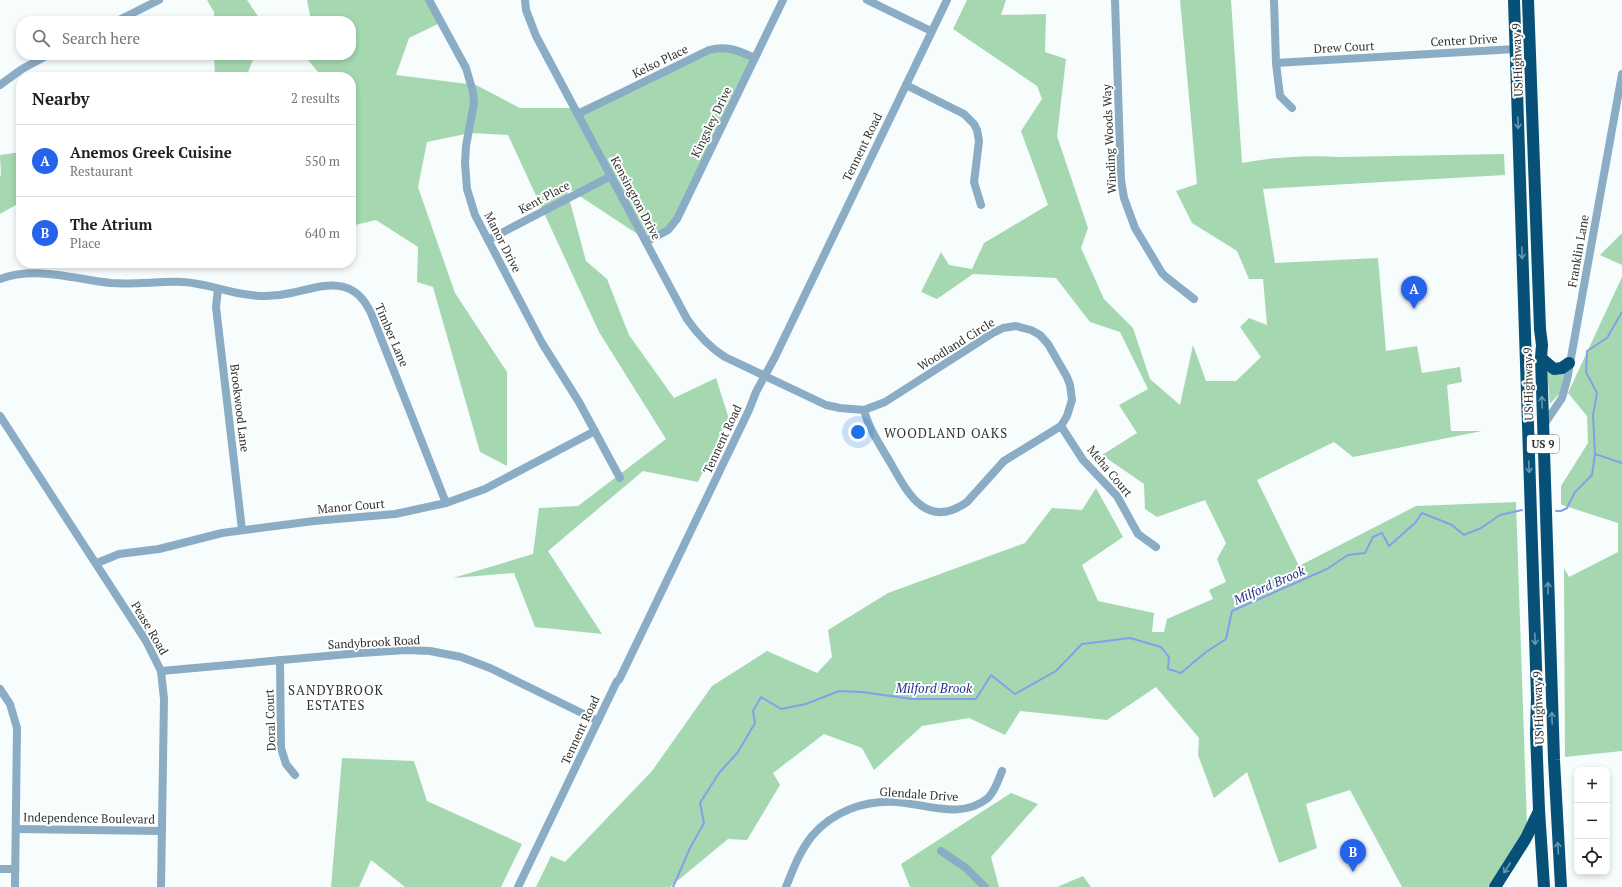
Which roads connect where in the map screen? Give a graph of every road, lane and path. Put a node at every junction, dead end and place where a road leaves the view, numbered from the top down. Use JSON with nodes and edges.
{"nodes":[{"id":1,"x":160,"y":0,"type":"edge"},
{"id":2,"x":429,"y":0,"type":"edge"},
{"id":3,"x":525,"y":0,"type":"edge"},
{"id":4,"x":783,"y":0,"type":"edge"},
{"id":5,"x":867,"y":0,"type":"edge"},
{"id":6,"x":947,"y":0,"type":"edge"},
{"id":7,"x":1115,"y":0,"type":"edge"},
{"id":8,"x":1274,"y":0,"type":"edge"},
{"id":9,"x":1514,"y":0,"type":"edge"},
{"id":10,"x":1528,"y":0,"type":"edge"},
{"id":11,"x":127,"y":16,"type":"edge"},
{"id":12,"x":931,"y":31,"type":"junction"},
{"id":13,"x":1515,"y":49,"type":"junction"},
{"id":14,"x":1414,"y":55,"type":"joint"},
{"id":15,"x":755,"y":58,"type":"junction"},
{"id":16,"x":39,"y":60,"type":"edge"},
{"id":17,"x":1276,"y":62,"type":"junction"},
{"id":18,"x":18,"y":72,"type":"edge"},
{"id":19,"x":16,"y":73,"type":"edge"},
{"id":20,"x":1622,"y":74,"type":"edge"},
{"id":21,"x":0,"y":85,"type":"edge"},
{"id":22,"x":906,"y":85,"type":"junction"},
{"id":23,"x":1292,"y":108,"type":"dead end"},
{"id":24,"x":578,"y":114,"type":"junction"},
{"id":25,"x":611,"y":176,"type":"junction"},
{"id":26,"x":981,"y":206,"type":"dead end"},
{"id":27,"x":488,"y":240,"type":"junction"},
{"id":28,"x":646,"y":242,"type":"junction"},
{"id":29,"x":0,"y":279,"type":"edge"},
{"id":30,"x":218,"y":289,"type":"junction"},
{"id":31,"x":1194,"y":299,"type":"dead end"},
{"id":32,"x":1541,"y":358,"type":"junction"},
{"id":33,"x":1570,"y":363,"type":"junction"},
{"id":34,"x":764,"y":376,"type":"junction"},
{"id":35,"x":864,"y":410,"type":"junction"},
{"id":36,"x":0,"y":416,"type":"edge"},
{"id":37,"x":1061,"y":426,"type":"junction"},
{"id":38,"x":1543,"y":426,"type":"junction"},
{"id":39,"x":595,"y":431,"type":"junction"},
{"id":40,"x":620,"y":478,"type":"dead end"},
{"id":41,"x":446,"y":503,"type":"junction"},
{"id":42,"x":242,"y":530,"type":"junction"},
{"id":43,"x":1156,"y":547,"type":"dead end"},
{"id":44,"x":97,"y":563,"type":"junction"},
{"id":45,"x":280,"y":660,"type":"junction"},
{"id":46,"x":161,"y":671,"type":"junction"},
{"id":47,"x":0,"y":689,"type":"edge"},
{"id":48,"x":598,"y":721,"type":"junction"},
{"id":49,"x":1002,"y":771,"type":"dead end"},
{"id":50,"x":295,"y":775,"type":"dead end"},
{"id":51,"x":1539,"y":810,"type":"junction"},
{"id":52,"x":16,"y":829,"type":"junction"},
{"id":53,"x":162,"y":831,"type":"junction"},
{"id":54,"x":941,"y":851,"type":"dead end"},
{"id":55,"x":0,"y":869,"type":"edge"},
{"id":56,"x":15,"y":870,"type":"junction"},
{"id":57,"x":15,"y":887,"type":"edge"},
{"id":58,"x":161,"y":887,"type":"edge"},
{"id":59,"x":518,"y":887,"type":"edge"},
{"id":60,"x":786,"y":887,"type":"edge"},
{"id":61,"x":985,"y":887,"type":"edge"},
{"id":62,"x":1495,"y":887,"type":"edge"},
{"id":63,"x":1544,"y":887,"type":"edge"},
{"id":64,"x":1561,"y":887,"type":"edge"}],
"edges":[{"from":1,"to":11,"type":"street"},
{"from":2,"to":27,"type":"street","name":"Manor Drive"},
{"from":3,"to":24,"type":"street","name":"Kensington Drive"},
{"from":4,"to":15,"type":"street","name":"Kingsley Drive"},
{"from":5,"to":12,"type":"street"},
{"from":6,"to":12,"type":"street","name":"Tennent Road"},
{"from":7,"to":31,"type":"street","name":"Winding Woods Way"},
{"from":8,"to":17,"type":"street"},
{"from":9,"to":13,"type":"highway","name":"US Highway 9","number":"US 9"},
{"from":10,"to":32,"type":"highway","name":"US Highway 9","number":"US 9"},
{"from":12,"to":22,"type":"street","name":"Tennent Road"},
{"from":13,"to":14,"type":"street","name":"Center Drive"},
{"from":13,"to":51,"type":"highway","name":"US Highway 9","number":"US 9","one_way":true},
{"from":14,"to":17,"type":"street","name":"Drew Court"},
{"from":15,"to":24,"type":"street","name":"Kelso Place"},
{"from":15,"to":28,"type":"street","name":"Kingsley Drive"},
{"from":16,"to":18,"type":"street"},
{"from":17,"to":23,"type":"street"},
{"from":19,"to":21,"type":"street"},
{"from":20,"to":33,"type":"street","name":"Franklin Lane"},
{"from":22,"to":26,"type":"street"},
{"from":22,"to":34,"type":"street","name":"Tennent Road"},
{"from":24,"to":25,"type":"street","name":"Kensington Drive"},
{"from":25,"to":27,"type":"street","name":"Kent Place"},
{"from":25,"to":28,"type":"street","name":"Kensington Drive"},
{"from":27,"to":39,"type":"street","name":"Manor Drive"},
{"from":28,"to":34,"type":"street","name":"Kensington Drive"},
{"from":29,"to":30,"type":"street","name":"Timber Lane"},
{"from":30,"to":41,"type":"street","name":"Timber Lane"},
{"from":30,"to":42,"type":"street","name":"Brookwood Lane"},
{"from":32,"to":33,"type":"highway"},
{"from":38,"to":32,"type":"highway","name":"US Highway 9","number":"US 9","one_way":true},
{"from":33,"to":38,"type":"street","name":"Franklin Lane"},
{"from":34,"to":35,"type":"street","name":"Woodland Circle"},
{"from":34,"to":48,"type":"street","name":"Tennent Road"},
{"from":35,"to":37,"type":"street"},
{"from":35,"to":37,"type":"street","name":"Woodland Circle"},
{"from":36,"to":44,"type":"street","name":"Pease Road"},
{"from":37,"to":43,"type":"street","name":"Meha Court"},
{"from":64,"to":38,"type":"highway","name":"US Highway 9","number":"US 9","one_way":true},
{"from":39,"to":40,"type":"street","name":"Manor Drive"},
{"from":39,"to":41,"type":"street","name":"Manor Court"},
{"from":41,"to":42,"type":"street","name":"Manor Court"},
{"from":42,"to":44,"type":"street","name":"Manor Court"},
{"from":44,"to":46,"type":"street","name":"Pease Road"},
{"from":45,"to":46,"type":"street","name":"Sandybrook Road"},
{"from":45,"to":48,"type":"street","name":"Sandybrook Road"},
{"from":45,"to":50,"type":"street","name":"Doral Court"},
{"from":46,"to":53,"type":"street","name":"Pease Road"},
{"from":47,"to":52,"type":"street"},
{"from":48,"to":59,"type":"street","name":"Tennent Road"},
{"from":49,"to":60,"type":"street","name":"Glendale Drive"},
{"from":51,"to":62,"type":"highway","one_way":true},
{"from":51,"to":63,"type":"highway","name":"US Highway 9","number":"US 9"},
{"from":52,"to":53,"type":"street","name":"Independence Boulevard"},
{"from":52,"to":56,"type":"street"},
{"from":53,"to":58,"type":"street","name":"Pease Road"},
{"from":54,"to":61,"type":"street"},
{"from":55,"to":56,"type":"street"},
{"from":56,"to":57,"type":"street"}]}
